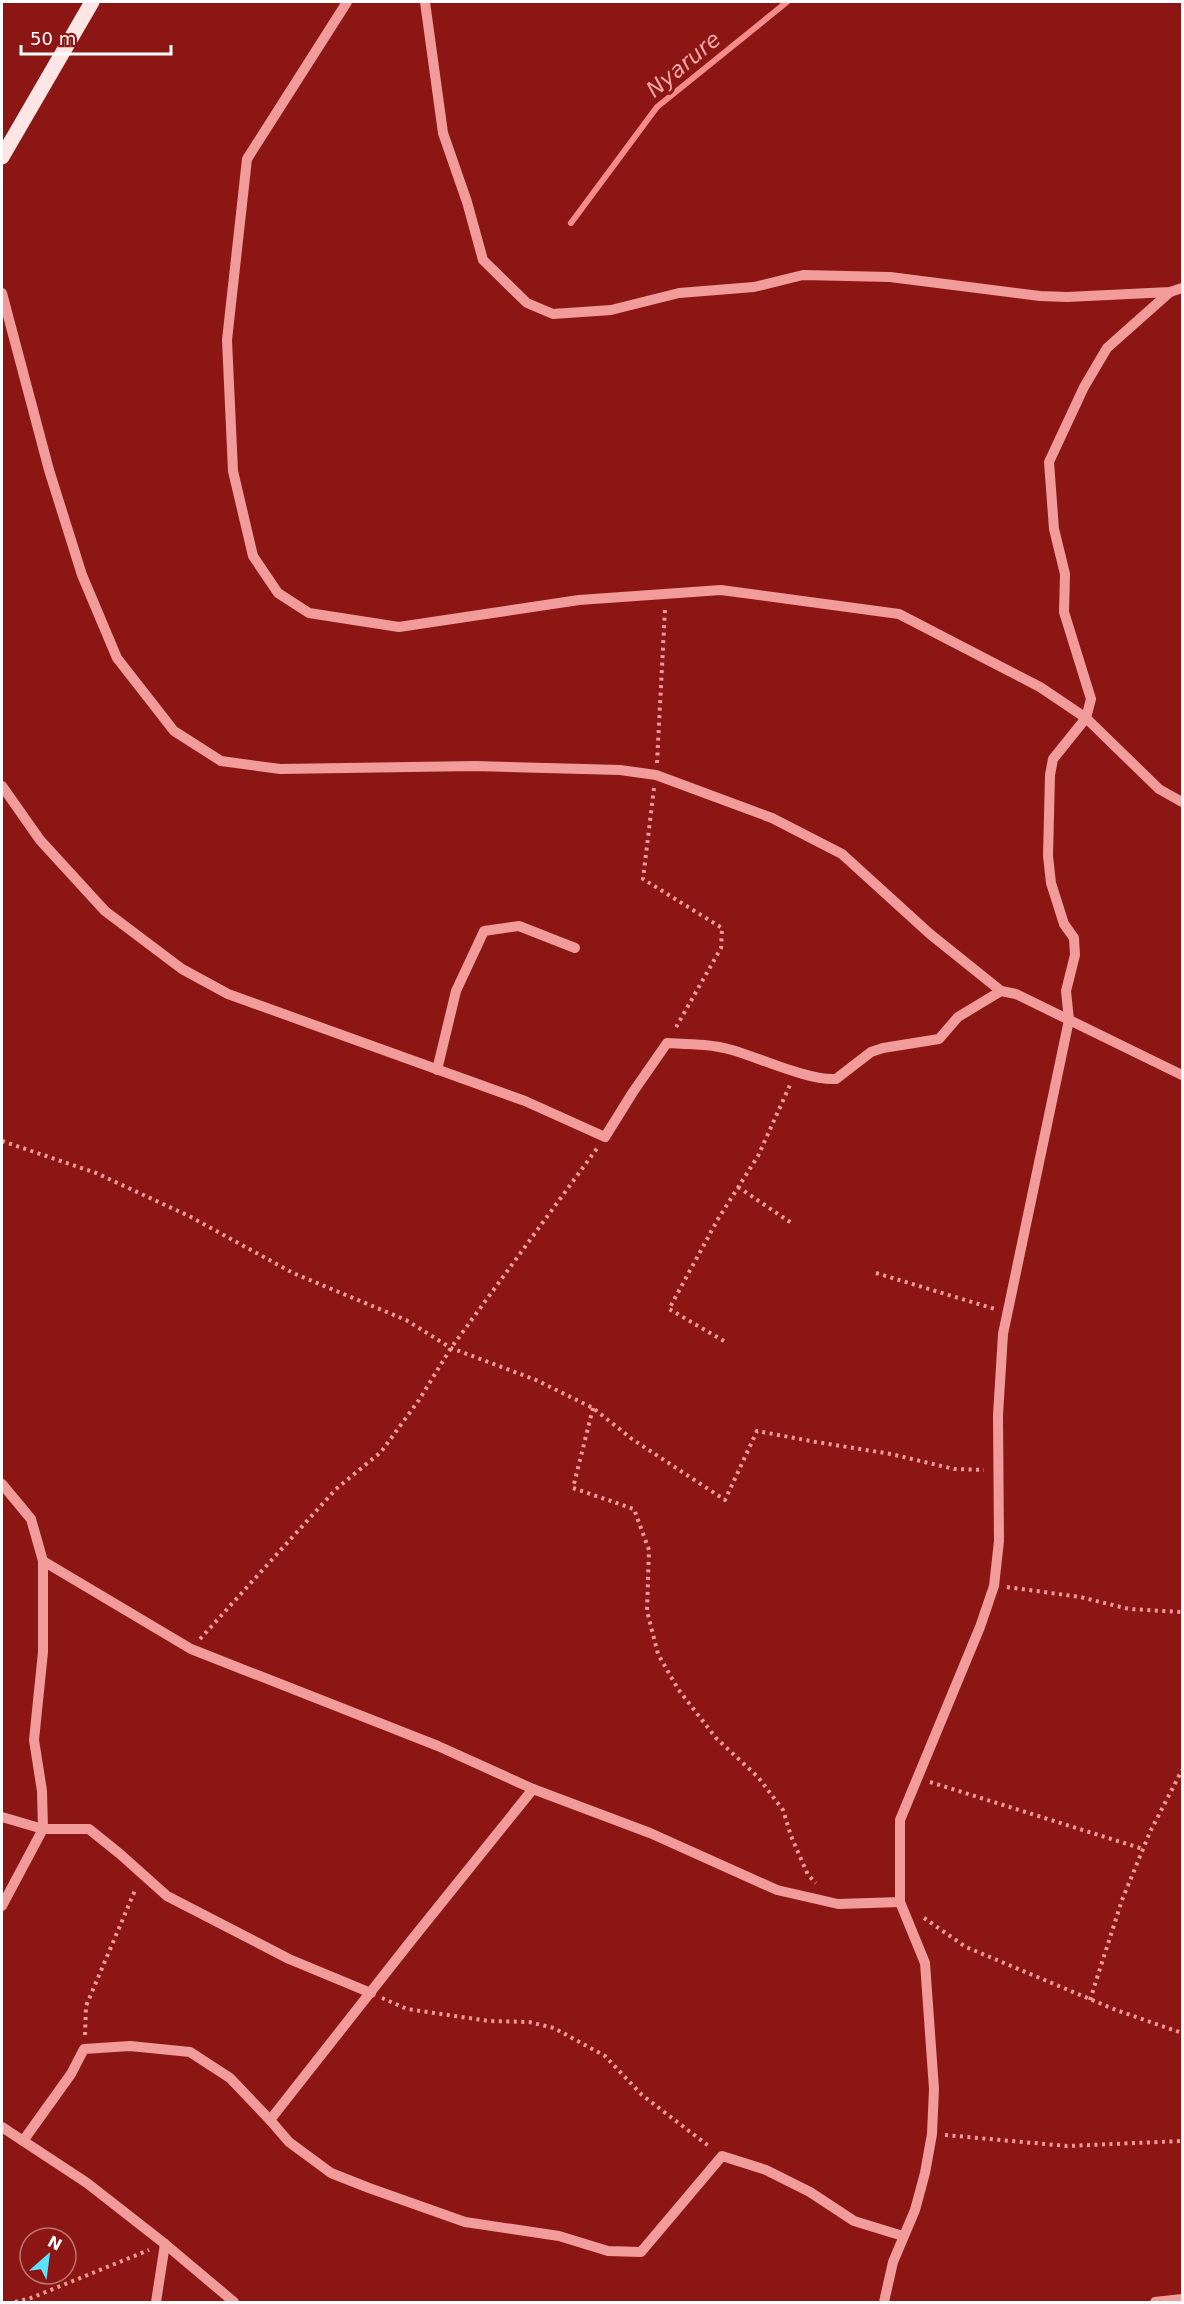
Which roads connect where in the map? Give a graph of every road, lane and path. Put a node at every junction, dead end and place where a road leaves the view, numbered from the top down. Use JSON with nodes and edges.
{"nodes":[{"id":1,"x":92,"y":2,"type":"edge"},
{"id":2,"x":347,"y":2,"type":"edge"},
{"id":3,"x":425,"y":2,"type":"edge"},
{"id":4,"x":2,"y":157,"type":"edge"},
{"id":5,"x":1182,"y":288,"type":"edge"},
{"id":6,"x":1170,"y":292,"type":"junction"},
{"id":7,"x":2,"y":293,"type":"edge"},
{"id":8,"x":666,"y":594,"type":"junction"},
{"id":9,"x":1086,"y":718,"type":"junction"},
{"id":10,"x":656,"y":776,"type":"junction"},
{"id":11,"x":2,"y":786,"type":"edge"},
{"id":12,"x":1182,"y":802,"type":"edge"},
{"id":13,"x":575,"y":948,"type":"dead end"},
{"id":14,"x":1001,"y":991,"type":"junction"},
{"id":15,"x":1069,"y":1020,"type":"junction"},
{"id":16,"x":667,"y":1043,"type":"junction"},
{"id":17,"x":437,"y":1070,"type":"junction"},
{"id":18,"x":796,"y":1070,"type":"junction"},
{"id":19,"x":1182,"y":1075,"type":"edge"},
{"id":20,"x":606,"y":1137,"type":"junction"},
{"id":21,"x":2,"y":1141,"type":"edge"},
{"id":22,"x":738,"y":1187,"type":"junction"},
{"id":23,"x":793,"y":1224,"type":"dead end"},
{"id":24,"x":876,"y":1273,"type":"dead end"},
{"id":25,"x":1007,"y":1313,"type":"junction"},
{"id":26,"x":724,"y":1341,"type":"dead end"},
{"id":27,"x":451,"y":1348,"type":"junction"},
{"id":28,"x":593,"y":1408,"type":"junction"},
{"id":29,"x":1000,"y":1470,"type":"junction"},
{"id":30,"x":2,"y":1484,"type":"edge"},
{"id":31,"x":43,"y":1561,"type":"junction"},
{"id":32,"x":994,"y":1586,"type":"junction"},
{"id":33,"x":1182,"y":1612,"type":"edge"},
{"id":34,"x":191,"y":1650,"type":"junction"},
{"id":35,"x":1182,"y":1770,"type":"edge"},
{"id":36,"x":918,"y":1779,"type":"junction"},
{"id":37,"x":533,"y":1789,"type":"junction"},
{"id":38,"x":2,"y":1817,"type":"edge"},
{"id":39,"x":43,"y":1829,"type":"junction"},
{"id":40,"x":1143,"y":1849,"type":"junction"},
{"id":41,"x":142,"y":1873,"type":"junction"},
{"id":42,"x":900,"y":1902,"type":"junction"},
{"id":43,"x":838,"y":1904,"type":"junction"},
{"id":44,"x":2,"y":1906,"type":"edge"},
{"id":45,"x":371,"y":1993,"type":"junction"},
{"id":46,"x":1090,"y":2000,"type":"junction"},
{"id":47,"x":1182,"y":2032,"type":"edge"},
{"id":48,"x":84,"y":2049,"type":"junction"},
{"id":49,"x":270,"y":2120,"type":"junction"},
{"id":50,"x":2,"y":2127,"type":"edge"},
{"id":51,"x":932,"y":2134,"type":"junction"},
{"id":52,"x":23,"y":2141,"type":"junction"},
{"id":53,"x":1182,"y":2141,"type":"edge"},
{"id":54,"x":722,"y":2156,"type":"junction"},
{"id":55,"x":903,"y":2236,"type":"junction"},
{"id":56,"x":165,"y":2244,"type":"junction"},
{"id":57,"x":1182,"y":2299,"type":"edge"},
{"id":58,"x":15,"y":2302,"type":"edge"},
{"id":59,"x":156,"y":2302,"type":"edge"},
{"id":60,"x":234,"y":2302,"type":"edge"},
{"id":61,"x":884,"y":2302,"type":"edge"},
{"id":62,"x":1155,"y":2302,"type":"edge"}],
"edges":[{"from":1,"to":4,"type":"main road"},
{"from":2,"to":8,"type":"street"},
{"from":3,"to":6,"type":"street"},
{"from":5,"to":6,"type":"street"},
{"from":6,"to":9,"type":"street"},
{"from":7,"to":10,"type":"street"},
{"from":8,"to":9,"type":"street"},
{"from":8,"to":10,"type":"path"},
{"from":9,"to":12,"type":"street"},
{"from":9,"to":15,"type":"street"},
{"from":10,"to":14,"type":"street"},
{"from":10,"to":16,"type":"path"},
{"from":11,"to":17,"type":"street"},
{"from":13,"to":17,"type":"street"},
{"from":14,"to":15,"type":"street"},
{"from":14,"to":18,"type":"street"},
{"from":15,"to":19,"type":"street"},
{"from":15,"to":25,"type":"street"},
{"from":16,"to":18,"type":"street"},
{"from":16,"to":20,"type":"street"},
{"from":17,"to":20,"type":"street"},
{"from":18,"to":22,"type":"path"},
{"from":20,"to":27,"type":"path"},
{"from":21,"to":27,"type":"path"},
{"from":22,"to":23,"type":"path"},
{"from":22,"to":26,"type":"path"},
{"from":24,"to":25,"type":"path"},
{"from":25,"to":29,"type":"street"},
{"from":27,"to":28,"type":"path"},
{"from":27,"to":34,"type":"path"},
{"from":28,"to":29,"type":"path"},
{"from":28,"to":43,"type":"path"},
{"from":29,"to":32,"type":"street"},
{"from":30,"to":31,"type":"street"},
{"from":31,"to":34,"type":"street"},
{"from":31,"to":39,"type":"street"},
{"from":32,"to":33,"type":"path"},
{"from":32,"to":36,"type":"street"},
{"from":34,"to":37,"type":"street"},
{"from":35,"to":40,"type":"path"},
{"from":36,"to":40,"type":"path"},
{"from":36,"to":42,"type":"street"},
{"from":37,"to":43,"type":"street"},
{"from":37,"to":45,"type":"street"},
{"from":38,"to":39,"type":"street"},
{"from":39,"to":41,"type":"street"},
{"from":39,"to":44,"type":"street"},
{"from":40,"to":46,"type":"path"},
{"from":41,"to":45,"type":"street"},
{"from":41,"to":48,"type":"path"},
{"from":42,"to":43,"type":"street"},
{"from":42,"to":46,"type":"path"},
{"from":42,"to":51,"type":"street"},
{"from":45,"to":49,"type":"street"},
{"from":45,"to":54,"type":"path"},
{"from":46,"to":47,"type":"path"},
{"from":48,"to":49,"type":"street"},
{"from":48,"to":52,"type":"street"},
{"from":49,"to":54,"type":"street"},
{"from":50,"to":52,"type":"street"},
{"from":51,"to":53,"type":"path"},
{"from":51,"to":55,"type":"street"},
{"from":52,"to":56,"type":"street"},
{"from":54,"to":55,"type":"street"},
{"from":55,"to":61,"type":"street"},
{"from":56,"to":58,"type":"path"},
{"from":56,"to":59,"type":"street"},
{"from":56,"to":60,"type":"street"},
{"from":57,"to":62,"type":"street"}]}
